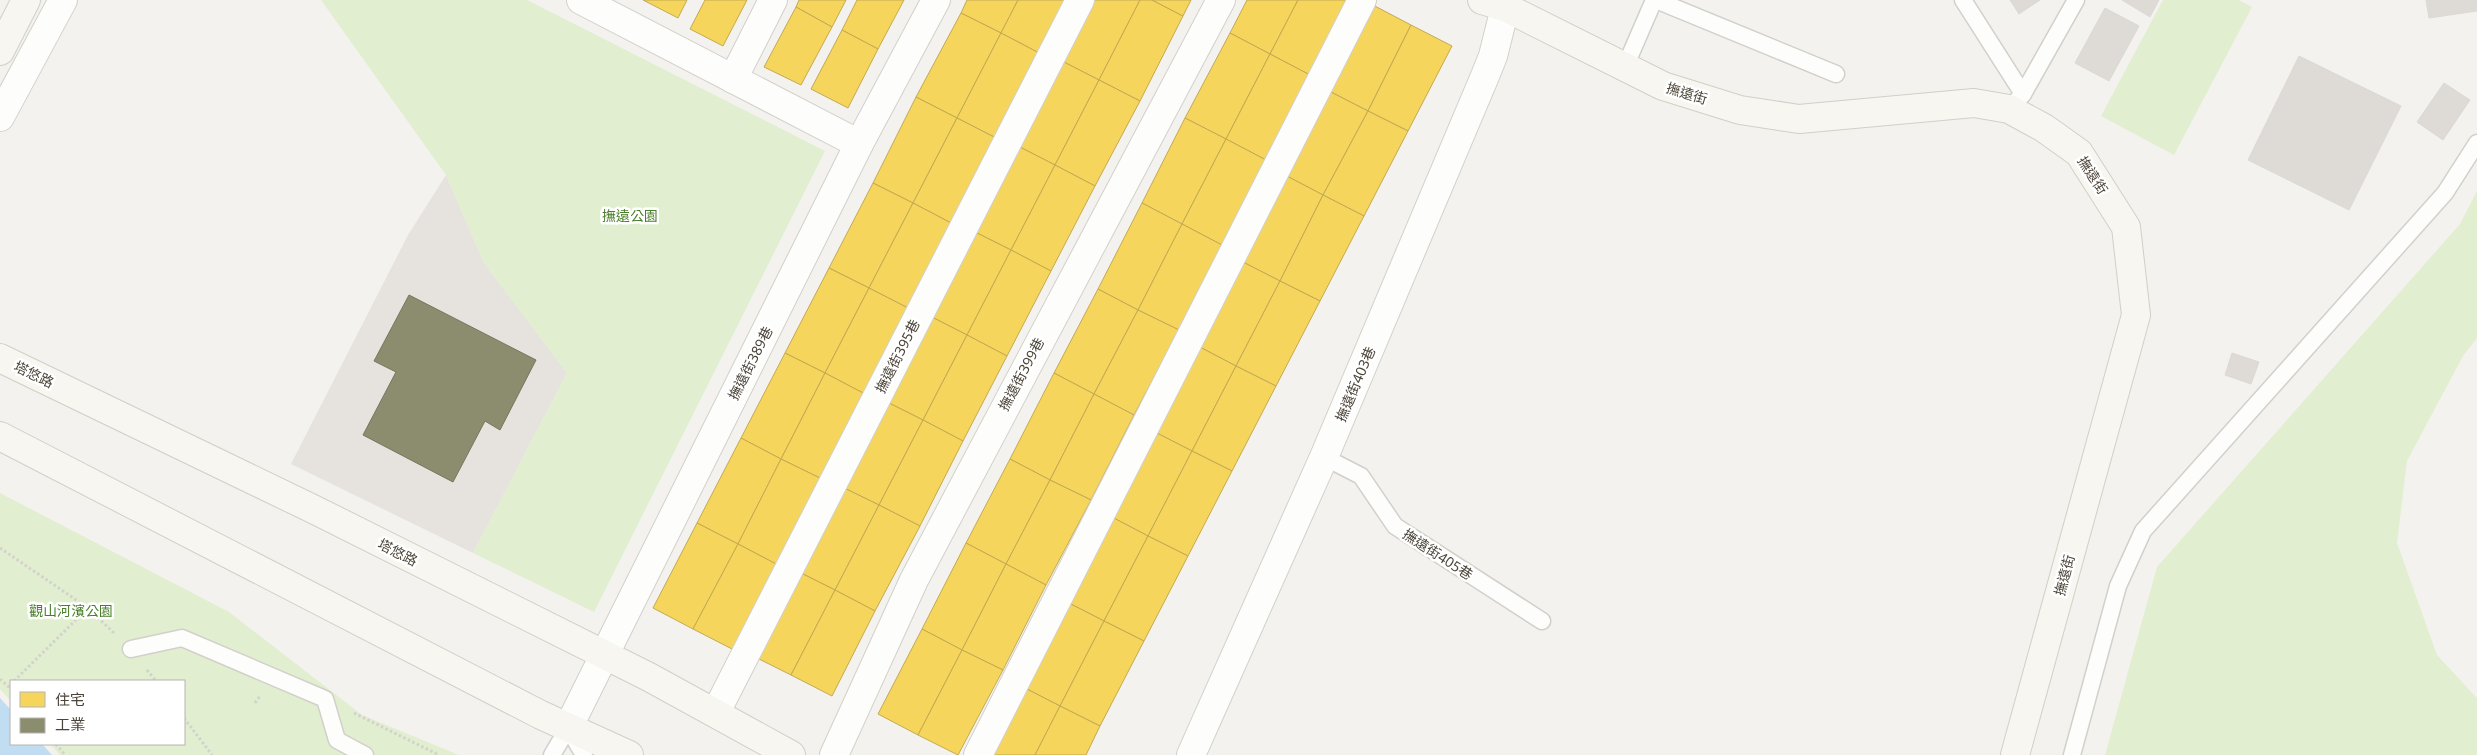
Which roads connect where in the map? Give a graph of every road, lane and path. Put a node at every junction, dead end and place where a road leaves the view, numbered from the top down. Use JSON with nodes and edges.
{"nodes":[{"id":1,"x":26,"y":0,"type":"edge"},
{"id":2,"x":63,"y":0,"type":"edge"},
{"id":3,"x":773,"y":0,"type":"edge"},
{"id":4,"x":936,"y":0,"type":"edge"},
{"id":5,"x":1080,"y":0,"type":"edge"},
{"id":6,"x":1221,"y":0,"type":"edge"},
{"id":7,"x":1362,"y":0,"type":"edge"},
{"id":8,"x":1655,"y":0,"type":"edge"},
{"id":9,"x":1963,"y":0,"type":"edge"},
{"id":10,"x":2076,"y":0,"type":"edge"},
{"id":11,"x":1498,"y":2,"type":"edge"},
{"id":12,"x":598,"y":4,"type":"edge"},
{"id":13,"x":0,"y":51,"type":"edge"},
{"id":14,"x":1625,"y":67,"type":"junction"},
{"id":15,"x":1836,"y":74,"type":"dead end"},
{"id":16,"x":733,"y":79,"type":"junction"},
{"id":17,"x":2016,"y":101,"type":"junction"},
{"id":18,"x":0,"y":117,"type":"edge"},
{"id":19,"x":2477,"y":143,"type":"edge"},
{"id":20,"x":859,"y":144,"type":"junction"},
{"id":21,"x":0,"y":358,"type":"edge"},
{"id":22,"x":0,"y":436,"type":"edge"},
{"id":23,"x":1324,"y":457,"type":"junction"},
{"id":24,"x":0,"y":548,"type":"edge"},
{"id":25,"x":1542,"y":621,"type":"dead end"},
{"id":26,"x":131,"y":649,"type":"dead end"},
{"id":27,"x":604,"y":655,"type":"junction"},
{"id":28,"x":0,"y":679,"type":"edge"},
{"id":29,"x":15,"y":680,"type":"edge"},
{"id":30,"x":10,"y":687,"type":"edge"},
{"id":31,"x":324,"y":699,"type":"junction"},
{"id":32,"x":716,"y":712,"type":"junction"},
{"id":33,"x":185,"y":719,"type":"edge"},
{"id":34,"x":568,"y":728,"type":"junction"},
{"id":35,"x":57,"y":745,"type":"edge"},
{"id":36,"x":65,"y":755,"type":"edge"},
{"id":37,"x":212,"y":755,"type":"edge"},
{"id":38,"x":365,"y":755,"type":"edge"},
{"id":39,"x":440,"y":755,"type":"edge"},
{"id":40,"x":552,"y":755,"type":"edge"},
{"id":41,"x":584,"y":755,"type":"edge"},
{"id":42,"x":629,"y":755,"type":"edge"},
{"id":43,"x":792,"y":755,"type":"edge"},
{"id":44,"x":834,"y":755,"type":"edge"},
{"id":45,"x":978,"y":755,"type":"edge"},
{"id":46,"x":1191,"y":755,"type":"edge"},
{"id":47,"x":2015,"y":755,"type":"edge"},
{"id":48,"x":2072,"y":755,"type":"edge"}],
"edges":[{"from":1,"to":13,"type":"main road"},
{"from":2,"to":18,"type":"street"},
{"from":3,"to":16,"type":"street"},
{"from":4,"to":20,"type":"street","name":"撫遠街389巷"},
{"from":5,"to":32,"type":"street","name":"撫遠街395巷"},
{"from":6,"to":44,"type":"street","name":"撫遠街399巷"},
{"from":7,"to":45,"type":"street"},
{"from":8,"to":14,"type":"lane"},
{"from":8,"to":15,"type":"lane"},
{"from":9,"to":17,"type":"lane"},
{"from":10,"to":17,"type":"lane"},
{"from":11,"to":14,"type":"main road","name":"撫遠街"},
{"from":11,"to":23,"type":"street","name":"撫遠街403巷"},
{"from":12,"to":16,"type":"street"},
{"from":14,"to":17,"type":"main road","name":"撫遠街"},
{"from":16,"to":20,"type":"street"},
{"from":17,"to":47,"type":"main road","name":"撫遠街"},
{"from":19,"to":48,"type":"lane"},
{"from":20,"to":27,"type":"street","name":"撫遠街389巷"},
{"from":21,"to":27,"type":"main road","name":"塔悠路"},
{"from":22,"to":34,"type":"main road"},
{"from":23,"to":25,"type":"lane","name":"撫遠街405巷"},
{"from":23,"to":46,"type":"street","name":"撫遠街403巷"},
{"from":24,"to":29,"type":"path"},
{"from":26,"to":31,"type":"lane"},
{"from":27,"to":32,"type":"main road","name":"塔悠路"},
{"from":27,"to":34,"type":"street","name":"撫遠街389巷"},
{"from":28,"to":30,"type":"path"},
{"from":31,"to":38,"type":"lane"},
{"from":31,"to":39,"type":"path"},
{"from":32,"to":43,"type":"main road","name":"塔悠路"},
{"from":33,"to":37,"type":"path"},
{"from":34,"to":40,"type":"lane"},
{"from":34,"to":41,"type":"lane"},
{"from":34,"to":42,"type":"main road"},
{"from":35,"to":36,"type":"path"}]}
